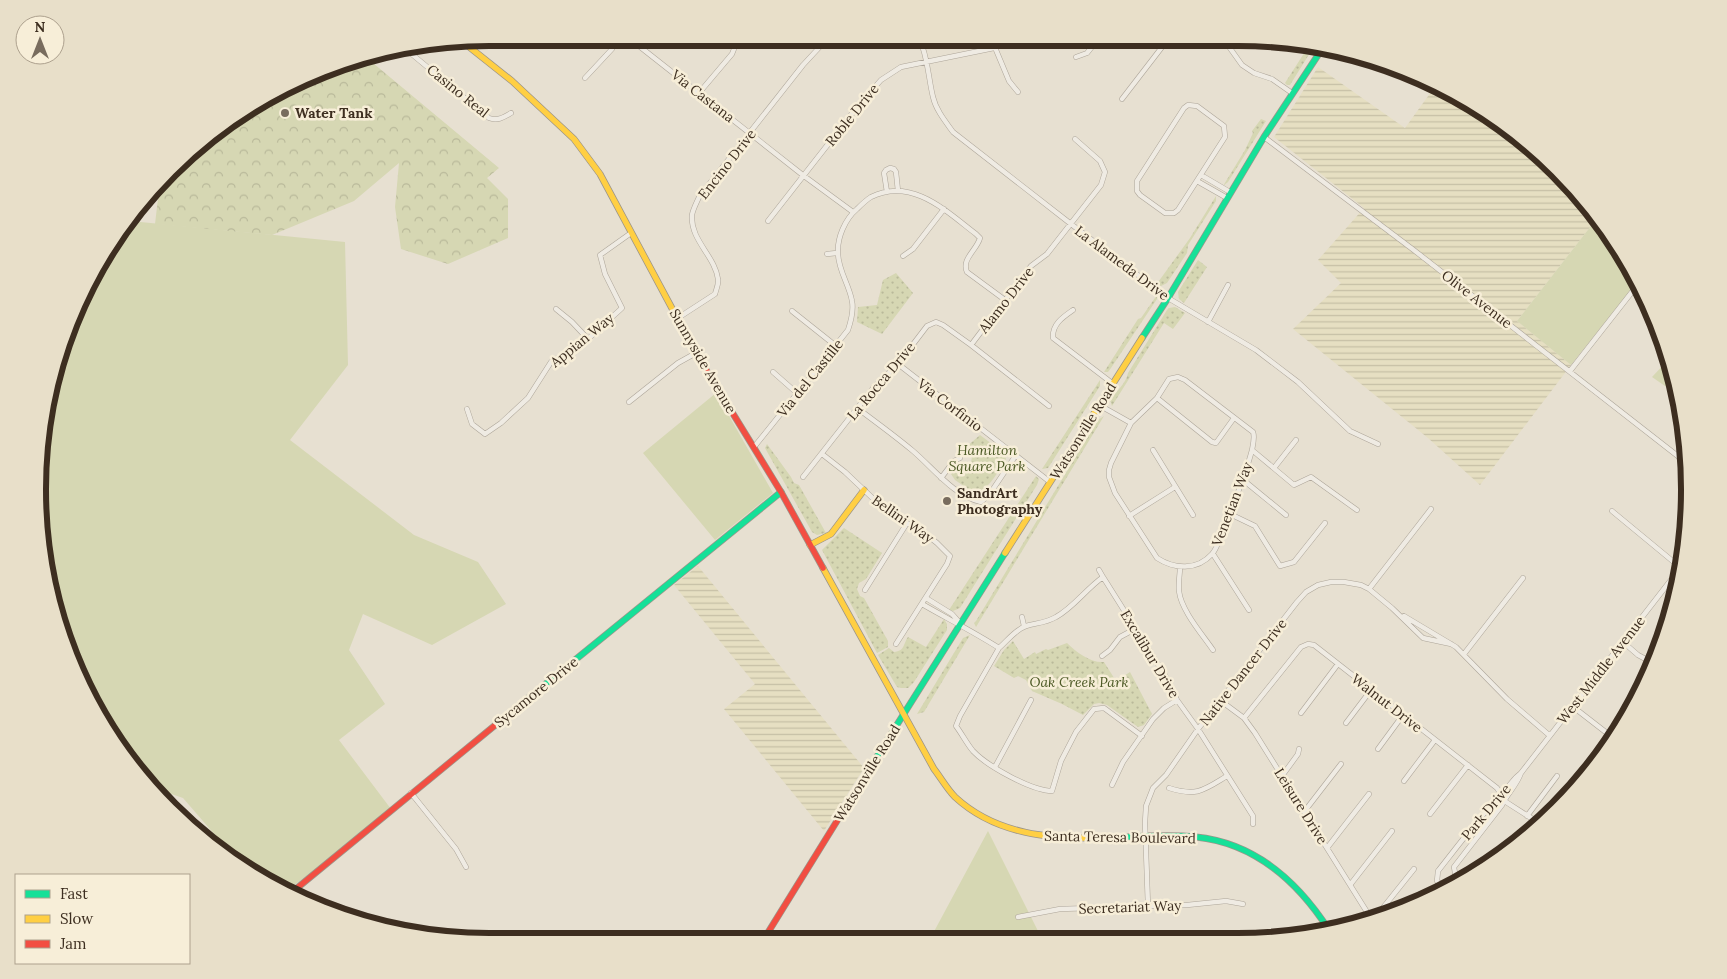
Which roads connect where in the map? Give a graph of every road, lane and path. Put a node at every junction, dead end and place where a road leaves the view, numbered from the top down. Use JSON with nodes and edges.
{"nodes":[{"id":1,"x":614,"y":46,"type":"edge"},
{"id":2,"x":640,"y":46,"type":"edge"},
{"id":3,"x":732,"y":46,"type":"edge"},
{"id":4,"x":821,"y":46,"type":"edge"},
{"id":5,"x":922,"y":46,"type":"edge"},
{"id":6,"x":1093,"y":46,"type":"edge"},
{"id":7,"x":1163,"y":46,"type":"edge"},
{"id":8,"x":1228,"y":46,"type":"edge"},
{"id":9,"x":469,"y":47,"type":"edge"},
{"id":10,"x":994,"y":48,"type":"joint"},
{"id":11,"x":411,"y":54,"type":"edge"},
{"id":12,"x":1319,"y":54,"type":"edge"},
{"id":13,"x":1076,"y":57,"type":"dead end"},
{"id":14,"x":927,"y":61,"type":"junction"},
{"id":15,"x":585,"y":78,"type":"dead end"},
{"id":16,"x":1018,"y":92,"type":"dead end"},
{"id":17,"x":699,"y":93,"type":"junction"},
{"id":18,"x":1292,"y":94,"type":"junction"},
{"id":19,"x":1122,"y":99,"type":"dead end"},
{"id":20,"x":511,"y":114,"type":"dead end"},
{"id":21,"x":750,"y":134,"type":"junction"},
{"id":22,"x":1264,"y":137,"type":"junction"},
{"id":23,"x":1075,"y":139,"type":"dead end"},
{"id":24,"x":1201,"y":174,"type":"junction"},
{"id":25,"x":804,"y":176,"type":"junction"},
{"id":26,"x":1197,"y":181,"type":"junction"},
{"id":27,"x":898,"y":191,"type":"junction"},
{"id":28,"x":887,"y":192,"type":"junction"},
{"id":29,"x":1229,"y":195,"type":"junction"},
{"id":30,"x":944,"y":209,"type":"junction"},
{"id":31,"x":853,"y":212,"type":"junction"},
{"id":32,"x":768,"y":221,"type":"dead end"},
{"id":33,"x":1071,"y":224,"type":"junction"},
{"id":34,"x":631,"y":232,"type":"junction"},
{"id":35,"x":838,"y":253,"type":"junction"},
{"id":36,"x":827,"y":254,"type":"dead end"},
{"id":37,"x":903,"y":256,"type":"dead end"},
{"id":38,"x":1228,"y":285,"type":"dead end"},
{"id":39,"x":1633,"y":290,"type":"edge"},
{"id":40,"x":1168,"y":298,"type":"junction"},
{"id":41,"x":1005,"y":300,"type":"junction"},
{"id":42,"x":556,"y":309,"type":"dead end"},
{"id":43,"x":1073,"y":310,"type":"dead end"},
{"id":44,"x":792,"y":311,"type":"dead end"},
{"id":45,"x":678,"y":318,"type":"junction"},
{"id":46,"x":1208,"y":322,"type":"junction"},
{"id":47,"x":588,"y":338,"type":"junction"},
{"id":48,"x":971,"y":345,"type":"junction"},
{"id":49,"x":836,"y":346,"type":"junction"},
{"id":50,"x":696,"y":353,"type":"junction"},
{"id":51,"x":898,"y":364,"type":"junction"},
{"id":52,"x":773,"y":372,"type":"dead end"},
{"id":53,"x":1570,"y":372,"type":"junction"},
{"id":54,"x":1112,"y":383,"type":"junction"},
{"id":55,"x":798,"y":394,"type":"junction"},
{"id":56,"x":1157,"y":398,"type":"junction"},
{"id":57,"x":629,"y":402,"type":"dead end"},
{"id":58,"x":1099,"y":405,"type":"junction"},
{"id":59,"x":1049,"y":406,"type":"dead end"},
{"id":60,"x":857,"y":408,"type":"junction"},
{"id":61,"x":467,"y":409,"type":"dead end"},
{"id":62,"x":1234,"y":418,"type":"junction"},
{"id":63,"x":1131,"y":423,"type":"junction"},
{"id":64,"x":1296,"y":440,"type":"dead end"},
{"id":65,"x":1378,"y":444,"type":"dead end"},
{"id":66,"x":754,"y":447,"type":"junction"},
{"id":67,"x":1153,"y":450,"type":"dead end"},
{"id":68,"x":1252,"y":450,"type":"junction"},
{"id":69,"x":822,"y":454,"type":"junction"},
{"id":70,"x":1016,"y":455,"type":"junction"},
{"id":71,"x":1680,"y":457,"type":"edge"},
{"id":72,"x":960,"y":458,"type":"dead end"},
{"id":73,"x":1274,"y":468,"type":"junction"},
{"id":74,"x":803,"y":478,"type":"dead end"},
{"id":75,"x":941,"y":478,"type":"junction"},
{"id":76,"x":1242,"y":479,"type":"junction"},
{"id":77,"x":1050,"y":482,"type":"junction"},
{"id":78,"x":1175,"y":487,"type":"junction"},
{"id":79,"x":864,"y":490,"type":"junction"},
{"id":80,"x":781,"y":492,"type":"junction"},
{"id":81,"x":1431,"y":509,"type":"dead end"},
{"id":82,"x":1357,"y":510,"type":"dead end"},
{"id":83,"x":1612,"y":511,"type":"dead end"},
{"id":84,"x":1230,"y":514,"type":"junction"},
{"id":85,"x":1193,"y":515,"type":"dead end"},
{"id":86,"x":1286,"y":515,"type":"dead end"},
{"id":87,"x":1129,"y":516,"type":"junction"},
{"id":88,"x":906,"y":523,"type":"junction"},
{"id":89,"x":1325,"y":523,"type":"dead end"},
{"id":90,"x":810,"y":545,"type":"junction"},
{"id":91,"x":1213,"y":554,"type":"junction"},
{"id":92,"x":1674,"y":562,"type":"edge"},
{"id":93,"x":1180,"y":567,"type":"junction"},
{"id":94,"x":1098,"y":570,"type":"dead end"},
{"id":95,"x":1104,"y":577,"type":"junction"},
{"id":96,"x":1523,"y":578,"type":"dead end"},
{"id":97,"x":1671,"y":580,"type":"edge"},
{"id":98,"x":1369,"y":589,"type":"junction"},
{"id":99,"x":865,"y":590,"type":"dead end"},
{"id":100,"x":926,"y":598,"type":"junction"},
{"id":101,"x":922,"y":604,"type":"junction"},
{"id":102,"x":1392,"y":608,"type":"junction"},
{"id":103,"x":1250,"y":610,"type":"dead end"},
{"id":104,"x":1022,"y":617,"type":"dead end"},
{"id":105,"x":961,"y":624,"type":"junction"},
{"id":106,"x":1024,"y":626,"type":"junction"},
{"id":107,"x":1135,"y":629,"type":"junction"},
{"id":108,"x":1623,"y":642,"type":"junction"},
{"id":109,"x":896,"y":644,"type":"dead end"},
{"id":110,"x":1451,"y":644,"type":"junction"},
{"id":111,"x":999,"y":648,"type":"junction"},
{"id":112,"x":1213,"y":650,"type":"dead end"},
{"id":113,"x":1464,"y":654,"type":"junction"},
{"id":114,"x":1102,"y":656,"type":"dead end"},
{"id":115,"x":1647,"y":659,"type":"edge"},
{"id":116,"x":1338,"y":664,"type":"junction"},
{"id":117,"x":1371,"y":690,"type":"junction"},
{"id":118,"x":1032,"y":700,"type":"dead end"},
{"id":119,"x":1177,"y":700,"type":"junction"},
{"id":120,"x":1220,"y":701,"type":"junction"},
{"id":121,"x":1572,"y":706,"type":"junction"},
{"id":122,"x":904,"y":713,"type":"junction"},
{"id":123,"x":1301,"y":713,"type":"dead end"},
{"id":124,"x":1403,"y":715,"type":"junction"},
{"id":125,"x":1244,"y":718,"type":"junction"},
{"id":126,"x":1346,"y":723,"type":"dead end"},
{"id":127,"x":1198,"y":729,"type":"junction"},
{"id":128,"x":1607,"y":734,"type":"edge"},
{"id":129,"x":1549,"y":735,"type":"junction"},
{"id":130,"x":1142,"y":736,"type":"junction"},
{"id":131,"x":1436,"y":740,"type":"junction"},
{"id":132,"x":1299,"y":749,"type":"dead end"},
{"id":133,"x":1378,"y":749,"type":"dead end"},
{"id":134,"x":1341,"y":764,"type":"dead end"},
{"id":135,"x":1468,"y":765,"type":"junction"},
{"id":136,"x":995,"y":767,"type":"junction"},
{"id":137,"x":1521,"y":773,"type":"junction"},
{"id":138,"x":1227,"y":776,"type":"junction"},
{"id":139,"x":1282,"y":776,"type":"junction"},
{"id":140,"x":1557,"y":776,"type":"dead end"},
{"id":141,"x":1404,"y":781,"type":"dead end"},
{"id":142,"x":1112,"y":785,"type":"dead end"},
{"id":143,"x":1169,"y":788,"type":"dead end"},
{"id":144,"x":411,"y":793,"type":"junction"},
{"id":145,"x":1369,"y":794,"type":"dead end"},
{"id":146,"x":1501,"y":794,"type":"junction"},
{"id":147,"x":1505,"y":799,"type":"junction"},
{"id":148,"x":1304,"y":812,"type":"junction"},
{"id":149,"x":1430,"y":814,"type":"dead end"},
{"id":150,"x":1527,"y":816,"type":"junction"},
{"id":151,"x":1534,"y":819,"type":"edge"},
{"id":152,"x":1253,"y":824,"type":"dead end"},
{"id":153,"x":1392,"y":831,"type":"dead end"},
{"id":154,"x":1145,"y":837,"type":"junction"},
{"id":155,"x":1327,"y":848,"type":"junction"},
{"id":156,"x":466,"y":867,"type":"dead end"},
{"id":157,"x":1414,"y":869,"type":"dead end"},
{"id":158,"x":1455,"y":875,"type":"edge"},
{"id":159,"x":1440,"y":884,"type":"edge"},
{"id":160,"x":1350,"y":885,"type":"junction"},
{"id":161,"x":296,"y":888,"type":"edge"},
{"id":162,"x":1243,"y":904,"type":"dead end"},
{"id":163,"x":1148,"y":906,"type":"junction"},
{"id":164,"x":1383,"y":908,"type":"edge"},
{"id":165,"x":1368,"y":913,"type":"edge"},
{"id":166,"x":1018,"y":917,"type":"dead end"},
{"id":167,"x":1325,"y":924,"type":"edge"},
{"id":168,"x":768,"y":933,"type":"edge"}],
"edges":[{"from":1,"to":15,"type":"street"},
{"from":2,"to":17,"type":"street","name":"Via Castana"},
{"from":3,"to":17,"type":"street"},
{"from":4,"to":21,"type":"street","name":"Encino Drive"},
{"from":5,"to":14,"type":"street","name":"La Alameda Drive"},
{"from":6,"to":13,"type":"street"},
{"from":7,"to":19,"type":"street"},
{"from":8,"to":18,"type":"street"},
{"from":9,"to":34,"type":"main road","name":"Sunnyside Avenue"},
{"from":10,"to":14,"type":"street","name":"Roble Drive"},
{"from":10,"to":16,"type":"street"},
{"from":11,"to":20,"type":"street","name":"Casino Real"},
{"from":12,"to":18,"type":"main road","name":"Watsonville Road"},
{"from":14,"to":25,"type":"street","name":"Roble Drive"},
{"from":14,"to":33,"type":"street","name":"La Alameda Drive"},
{"from":17,"to":21,"type":"street","name":"Via Castana"},
{"from":18,"to":22,"type":"main road","name":"Watsonville Road"},
{"from":21,"to":25,"type":"street","name":"Via Castana"},
{"from":21,"to":45,"type":"street","name":"Encino Drive"},
{"from":22,"to":29,"type":"main road","name":"Watsonville Road"},
{"from":22,"to":53,"type":"street","name":"Olive Avenue"},
{"from":23,"to":33,"type":"street","name":"Alamo Drive"},
{"from":24,"to":26,"type":"street"},
{"from":24,"to":26,"type":"street"},
{"from":24,"to":29,"type":"street"},
{"from":25,"to":31,"type":"street","name":"Via Castana"},
{"from":25,"to":32,"type":"street","name":"Roble Drive"},
{"from":26,"to":29,"type":"street"},
{"from":27,"to":28,"type":"street","name":"Via del Castille"},
{"from":27,"to":28,"type":"street"},
{"from":27,"to":30,"type":"street","name":"Via del Castille"},
{"from":28,"to":31,"type":"street","name":"Via del Castille"},
{"from":29,"to":40,"type":"main road","name":"Watsonville Road"},
{"from":30,"to":37,"type":"street"},
{"from":30,"to":41,"type":"street","name":"Via del Castille"},
{"from":31,"to":35,"type":"street","name":"Via del Castille"},
{"from":33,"to":40,"type":"street","name":"La Alameda Drive"},
{"from":33,"to":41,"type":"street","name":"Alamo Drive"},
{"from":34,"to":45,"type":"main road","name":"Sunnyside Avenue"},
{"from":34,"to":47,"type":"street","name":"Appian Way"},
{"from":35,"to":36,"type":"street"},
{"from":35,"to":49,"type":"street","name":"Via del Castille"},
{"from":38,"to":46,"type":"street"},
{"from":39,"to":53,"type":"street"},
{"from":40,"to":46,"type":"street","name":"La Alameda Drive"},
{"from":40,"to":54,"type":"main road","name":"Watsonville Road"},
{"from":41,"to":48,"type":"street","name":"Alamo Drive"},
{"from":42,"to":47,"type":"street"},
{"from":43,"to":54,"type":"street"},
{"from":44,"to":49,"type":"street"},
{"from":45,"to":50,"type":"main road","name":"Sunnyside Avenue"},
{"from":46,"to":65,"type":"street","name":"La Alameda Drive"},
{"from":47,"to":61,"type":"street","name":"Appian Way"},
{"from":48,"to":51,"type":"street","name":"La Rocca Drive"},
{"from":48,"to":59,"type":"street"},
{"from":49,"to":55,"type":"street","name":"Via del Castille"},
{"from":50,"to":57,"type":"street"},
{"from":50,"to":66,"type":"main road","name":"Sunnyside Avenue"},
{"from":51,"to":60,"type":"street","name":"La Rocca Drive"},
{"from":51,"to":70,"type":"street","name":"Via Corfinio"},
{"from":52,"to":55,"type":"street"},
{"from":53,"to":71,"type":"street","name":"Olive Avenue"},
{"from":54,"to":58,"type":"main road","name":"Watsonville Road"},
{"from":55,"to":66,"type":"street","name":"Via del Castille"},
{"from":56,"to":62,"type":"street","name":"Venetian Way"},
{"from":56,"to":62,"type":"street"},
{"from":56,"to":63,"type":"street","name":"Venetian Way"},
{"from":58,"to":63,"type":"street"},
{"from":58,"to":77,"type":"main road","name":"Watsonville Road"},
{"from":60,"to":69,"type":"street","name":"La Rocca Drive"},
{"from":60,"to":75,"type":"street"},
{"from":62,"to":68,"type":"street","name":"Venetian Way"},
{"from":63,"to":87,"type":"street","name":"Venetian Way"},
{"from":64,"to":73,"type":"street"},
{"from":66,"to":80,"type":"main road","name":"Sunnyside Avenue"},
{"from":67,"to":78,"type":"street"},
{"from":68,"to":73,"type":"street"},
{"from":68,"to":76,"type":"street","name":"Venetian Way"},
{"from":69,"to":74,"type":"street","name":"La Rocca Drive"},
{"from":69,"to":79,"type":"street","name":"Bellini Way"},
{"from":70,"to":75,"type":"street"},
{"from":70,"to":77,"type":"street","name":"Via Corfinio"},
{"from":72,"to":75,"type":"street"},
{"from":73,"to":82,"type":"street"},
{"from":76,"to":84,"type":"street","name":"Venetian Way"},
{"from":76,"to":86,"type":"street"},
{"from":77,"to":105,"type":"main road","name":"Watsonville Road"},
{"from":78,"to":85,"type":"street"},
{"from":78,"to":87,"type":"street"},
{"from":79,"to":88,"type":"street","name":"Bellini Way"},
{"from":79,"to":90,"type":"main road"},
{"from":80,"to":90,"type":"main road","name":"Sunnyside Avenue"},
{"from":80,"to":144,"type":"main road","name":"Sycamore Drive"},
{"from":81,"to":98,"type":"street"},
{"from":83,"to":92,"type":"street"},
{"from":84,"to":89,"type":"street"},
{"from":84,"to":91,"type":"street","name":"Venetian Way"},
{"from":87,"to":93,"type":"street","name":"Venetian Way"},
{"from":88,"to":99,"type":"street"},
{"from":88,"to":100,"type":"street","name":"Bellini Way"},
{"from":90,"to":122,"type":"main road","name":"Sunnyside Avenue"},
{"from":91,"to":93,"type":"street","name":"Venetian Way"},
{"from":91,"to":103,"type":"street"},
{"from":93,"to":112,"type":"street"},
{"from":94,"to":95,"type":"street","name":"Excalibur Drive"},
{"from":95,"to":106,"type":"street"},
{"from":95,"to":107,"type":"street","name":"Excalibur Drive"},
{"from":96,"to":113,"type":"street"},
{"from":97,"to":108,"type":"street","name":"West Middle Avenue"},
{"from":98,"to":102,"type":"street","name":"Native Dancer Drive"},
{"from":98,"to":120,"type":"street","name":"Native Dancer Drive"},
{"from":100,"to":101,"type":"street","name":"Bellini Way"},
{"from":100,"to":105,"type":"street"},
{"from":101,"to":105,"type":"street"},
{"from":101,"to":109,"type":"street","name":"Bellini Way"},
{"from":102,"to":110,"type":"street","name":"Native Dancer Drive"},
{"from":102,"to":110,"type":"street","name":"Native Dancer Drive"},
{"from":104,"to":106,"type":"street"},
{"from":105,"to":111,"type":"street"},
{"from":105,"to":122,"type":"main road","name":"Watsonville Road"},
{"from":106,"to":111,"type":"street"},
{"from":107,"to":114,"type":"street"},
{"from":107,"to":119,"type":"street","name":"Excalibur Drive"},
{"from":108,"to":115,"type":"street"},
{"from":108,"to":121,"type":"street","name":"West Middle Avenue"},
{"from":110,"to":113,"type":"street","name":"Native Dancer Drive"},
{"from":111,"to":136,"type":"street"},
{"from":113,"to":129,"type":"street","name":"Native Dancer Drive"},
{"from":116,"to":117,"type":"street","name":"Walnut Drive"},
{"from":116,"to":123,"type":"street"},
{"from":116,"to":125,"type":"street","name":"Walnut Drive"},
{"from":117,"to":124,"type":"street","name":"Walnut Drive"},
{"from":117,"to":126,"type":"street"},
{"from":118,"to":136,"type":"street"},
{"from":119,"to":127,"type":"street","name":"Excalibur Drive"},
{"from":119,"to":130,"type":"street"},
{"from":120,"to":125,"type":"street","name":"Leisure Drive"},
{"from":120,"to":127,"type":"street","name":"Native Dancer Drive"},
{"from":121,"to":128,"type":"street"},
{"from":121,"to":129,"type":"street","name":"West Middle Avenue"},
{"from":122,"to":154,"type":"main road","name":"Santa Teresa Boulevard"},
{"from":122,"to":168,"type":"main road","name":"Watsonville Road"},
{"from":124,"to":131,"type":"street","name":"Walnut Drive"},
{"from":124,"to":133,"type":"street"},
{"from":125,"to":139,"type":"street","name":"Leisure Drive"},
{"from":127,"to":138,"type":"street","name":"Excalibur Drive"},
{"from":127,"to":154,"type":"street","name":"Native Dancer Drive"},
{"from":129,"to":137,"type":"street","name":"West Middle Avenue"},
{"from":130,"to":136,"type":"street"},
{"from":130,"to":142,"type":"street"},
{"from":131,"to":135,"type":"street","name":"Walnut Drive"},
{"from":131,"to":141,"type":"street"},
{"from":132,"to":139,"type":"street"},
{"from":134,"to":148,"type":"street"},
{"from":135,"to":146,"type":"street","name":"Walnut Drive"},
{"from":135,"to":149,"type":"street"},
{"from":137,"to":146,"type":"street","name":"Park Drive"},
{"from":137,"to":147,"type":"street","name":"Park Drive"},
{"from":138,"to":143,"type":"street"},
{"from":138,"to":152,"type":"street","name":"Excalibur Drive"},
{"from":139,"to":148,"type":"street","name":"Leisure Drive"},
{"from":140,"to":150,"type":"street"},
{"from":144,"to":156,"type":"street"},
{"from":144,"to":161,"type":"main road","name":"Sycamore Drive"},
{"from":145,"to":155,"type":"street"},
{"from":146,"to":147,"type":"street","name":"Walnut Drive"},
{"from":146,"to":159,"type":"street","name":"Park Drive"},
{"from":147,"to":150,"type":"street","name":"Walnut Drive"},
{"from":147,"to":158,"type":"street","name":"Park Drive"},
{"from":148,"to":155,"type":"street","name":"Leisure Drive"},
{"from":150,"to":151,"type":"street","name":"Walnut Drive"},
{"from":153,"to":160,"type":"street"},
{"from":154,"to":163,"type":"street","name":"Native Dancer Drive"},
{"from":154,"to":167,"type":"main road","name":"Santa Teresa Boulevard"},
{"from":155,"to":160,"type":"street","name":"Leisure Drive"},
{"from":157,"to":164,"type":"street"},
{"from":160,"to":165,"type":"street","name":"Leisure Drive"},
{"from":162,"to":163,"type":"street","name":"Secretariat Way"},
{"from":163,"to":166,"type":"street","name":"Secretariat Way"}]}
